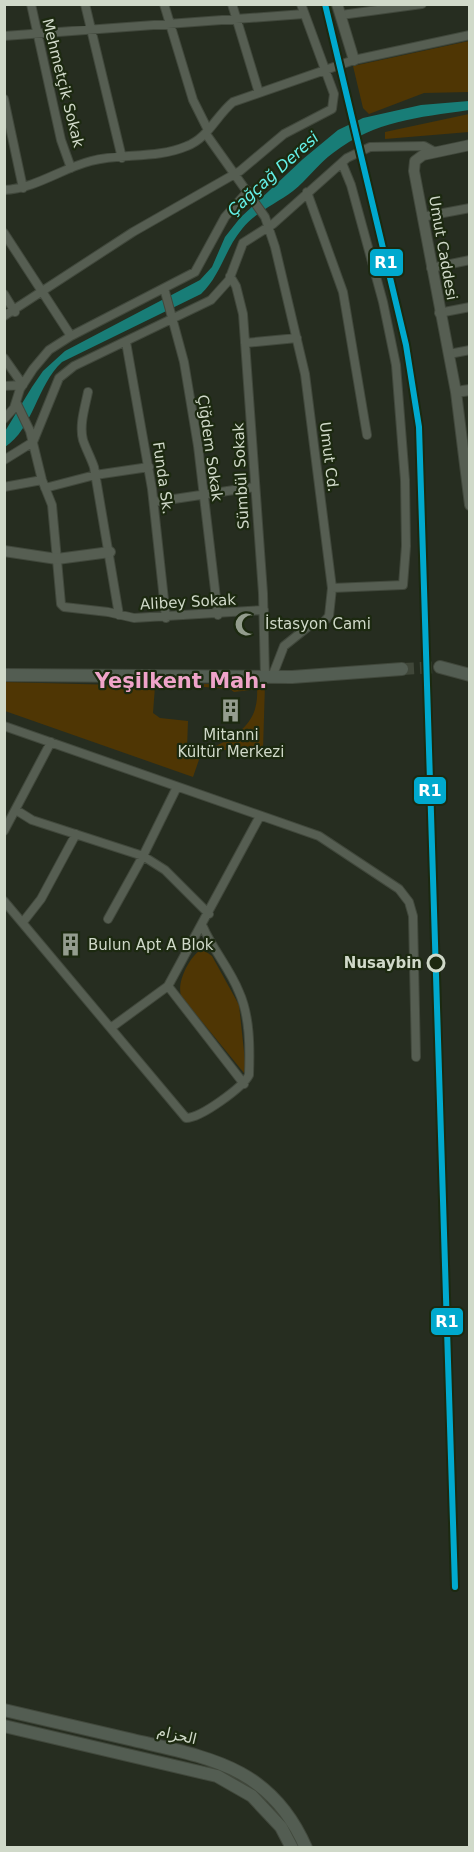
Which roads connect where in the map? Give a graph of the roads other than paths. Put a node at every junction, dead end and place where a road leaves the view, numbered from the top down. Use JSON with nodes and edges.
{"nodes":[{"id":1,"x":31,"y":4,"type":"edge"},
{"id":2,"x":85,"y":4,"type":"edge"},
{"id":3,"x":164,"y":4,"type":"edge"},
{"id":4,"x":232,"y":4,"type":"edge"},
{"id":5,"x":422,"y":4,"type":"edge"},
{"id":6,"x":303,"y":9,"type":"edge"},
{"id":7,"x":339,"y":10,"type":"edge"},
{"id":8,"x":237,"y":19,"type":"junction"},
{"id":9,"x":169,"y":22,"type":"junction"},
{"id":10,"x":91,"y":30,"type":"junction"},
{"id":11,"x":37,"y":35,"type":"junction"},
{"id":12,"x":470,"y":35,"type":"edge"},
{"id":13,"x":4,"y":36,"type":"edge"},
{"id":14,"x":354,"y":60,"type":"junction"},
{"id":15,"x":324,"y":71,"type":"junction"},
{"id":16,"x":259,"y":93,"type":"junction"},
{"id":17,"x":4,"y":99,"type":"edge"},
{"id":18,"x":207,"y":132,"type":"junction"},
{"id":19,"x":470,"y":145,"type":"edge"},
{"id":20,"x":435,"y":152,"type":"junction"},
{"id":21,"x":122,"y":158,"type":"junction"},
{"id":22,"x":342,"y":163,"type":"junction"},
{"id":23,"x":71,"y":168,"type":"junction"},
{"id":24,"x":236,"y":174,"type":"junction"},
{"id":25,"x":23,"y":188,"type":"junction"},
{"id":26,"x":4,"y":190,"type":"edge"},
{"id":27,"x":308,"y":192,"type":"junction"},
{"id":28,"x":250,"y":195,"type":"junction"},
{"id":29,"x":470,"y":208,"type":"edge"},
{"id":30,"x":422,"y":217,"type":"junction"},
{"id":31,"x":267,"y":222,"type":"junction"},
{"id":32,"x":4,"y":233,"type":"edge"},
{"id":33,"x":470,"y":260,"type":"edge"},
{"id":34,"x":431,"y":268,"type":"junction"},
{"id":35,"x":230,"y":276,"type":"junction"},
{"id":36,"x":165,"y":291,"type":"junction"},
{"id":37,"x":41,"y":292,"type":"junction"},
{"id":38,"x":4,"y":294,"type":"edge"},
{"id":39,"x":470,"y":306,"type":"edge"},
{"id":40,"x":15,"y":312,"type":"junction"},
{"id":41,"x":439,"y":313,"type":"junction"},
{"id":42,"x":173,"y":315,"type":"junction"},
{"id":43,"x":4,"y":316,"type":"edge"},
{"id":44,"x":71,"y":336,"type":"junction"},
{"id":45,"x":297,"y":338,"type":"junction"},
{"id":46,"x":126,"y":342,"type":"junction"},
{"id":47,"x":245,"y":343,"type":"junction"},
{"id":48,"x":470,"y":350,"type":"edge"},
{"id":49,"x":449,"y":354,"type":"junction"},
{"id":50,"x":4,"y":358,"type":"edge"},
{"id":51,"x":22,"y":385,"type":"junction"},
{"id":52,"x":4,"y":386,"type":"edge"},
{"id":53,"x":470,"y":390,"type":"edge"},
{"id":54,"x":88,"y":392,"type":"dead end"},
{"id":55,"x":456,"y":392,"type":"junction"},
{"id":56,"x":16,"y":402,"type":"junction"},
{"id":57,"x":4,"y":419,"type":"edge"},
{"id":58,"x":367,"y":435,"type":"dead end"},
{"id":59,"x":33,"y":442,"type":"junction"},
{"id":60,"x":466,"y":443,"type":"edge"},
{"id":61,"x":4,"y":460,"type":"edge"},
{"id":62,"x":149,"y":466,"type":"junction"},
{"id":63,"x":95,"y":475,"type":"junction"},
{"id":64,"x":44,"y":484,"type":"junction"},
{"id":65,"x":4,"y":487,"type":"edge"},
{"id":66,"x":254,"y":487,"type":"junction"},
{"id":67,"x":203,"y":494,"type":"junction"},
{"id":68,"x":154,"y":502,"type":"junction"},
{"id":69,"x":470,"y":505,"type":"edge"},
{"id":70,"x":4,"y":551,"type":"edge"},
{"id":71,"x":110,"y":552,"type":"junction"},
{"id":72,"x":57,"y":559,"type":"junction"},
{"id":73,"x":332,"y":588,"type":"junction"},
{"id":74,"x":264,"y":610,"type":"junction"},
{"id":75,"x":119,"y":615,"type":"junction"},
{"id":76,"x":218,"y":615,"type":"junction"},
{"id":77,"x":166,"y":618,"type":"junction"},
{"id":78,"x":440,"y":668,"type":"tunnel mouth"},
{"id":79,"x":402,"y":669,"type":"tunnel mouth"},
{"id":80,"x":4,"y":675,"type":"edge"},
{"id":81,"x":470,"y":675,"type":"edge"},
{"id":82,"x":268,"y":677,"type":"junction"},
{"id":83,"x":4,"y":726,"type":"edge"},
{"id":84,"x":51,"y":742,"type":"junction"},
{"id":85,"x":177,"y":787,"type":"junction"},
{"id":86,"x":16,"y":810,"type":"junction"},
{"id":87,"x":260,"y":816,"type":"junction"},
{"id":88,"x":4,"y":831,"type":"edge"},
{"id":89,"x":76,"y":834,"type":"junction"},
{"id":90,"x":144,"y":856,"type":"junction"},
{"id":91,"x":4,"y":901,"type":"edge"},
{"id":92,"x":209,"y":914,"type":"junction"},
{"id":93,"x":108,"y":919,"type":"dead end"},
{"id":94,"x":23,"y":922,"type":"junction"},
{"id":95,"x":203,"y":927,"type":"junction"},
{"id":96,"x":168,"y":986,"type":"junction"},
{"id":97,"x":112,"y":1027,"type":"junction"},
{"id":98,"x":416,"y":1057,"type":"dead end"},
{"id":99,"x":244,"y":1084,"type":"junction"},
{"id":100,"x":4,"y":1710,"type":"edge"},
{"id":101,"x":4,"y":1726,"type":"edge"},
{"id":102,"x":292,"y":1848,"type":"edge"},
{"id":103,"x":306,"y":1848,"type":"edge"}],
"edges":[{"from":1,"to":11,"type":"street","name":"Mehmetçik Sokak"},
{"from":2,"to":10,"type":"street"},
{"from":3,"to":9,"type":"street","name":"Umut Cd."},
{"from":4,"to":8,"type":"street"},
{"from":5,"to":7,"type":"street"},
{"from":6,"to":8,"type":"street"},
{"from":6,"to":15,"type":"street"},
{"from":7,"to":14,"type":"street"},
{"from":8,"to":9,"type":"street"},
{"from":8,"to":16,"type":"street"},
{"from":9,"to":10,"type":"street"},
{"from":9,"to":18,"type":"street","name":"Umut Cd."},
{"from":10,"to":11,"type":"street"},
{"from":10,"to":21,"type":"street"},
{"from":11,"to":13,"type":"street"},
{"from":11,"to":23,"type":"street","name":"Mehmetçik Sokak"},
{"from":12,"to":14,"type":"street"},
{"from":14,"to":15,"type":"street"},
{"from":15,"to":16,"type":"street"},
{"from":15,"to":24,"type":"street"},
{"from":16,"to":18,"type":"street"},
{"from":17,"to":25,"type":"street"},
{"from":18,"to":21,"type":"street"},
{"from":18,"to":24,"type":"street","name":"Umut Cd."},
{"from":19,"to":20,"type":"street","name":"Umut Caddesi"},
{"from":20,"to":22,"type":"street"},
{"from":20,"to":30,"type":"street","name":"Umut Caddesi"},
{"from":21,"to":23,"type":"street"},
{"from":22,"to":27,"type":"street"},
{"from":22,"to":73,"type":"street"},
{"from":23,"to":25,"type":"street"},
{"from":24,"to":28,"type":"street","name":"Umut Cd."},
{"from":24,"to":37,"type":"street"},
{"from":25,"to":26,"type":"street"},
{"from":27,"to":31,"type":"street"},
{"from":27,"to":58,"type":"street"},
{"from":28,"to":31,"type":"street","name":"Umut Cd."},
{"from":28,"to":36,"type":"street"},
{"from":29,"to":30,"type":"street"},
{"from":30,"to":34,"type":"street","name":"Umut Caddesi"},
{"from":31,"to":35,"type":"street"},
{"from":31,"to":45,"type":"street","name":"Umut Cd."},
{"from":32,"to":37,"type":"street"},
{"from":33,"to":34,"type":"street"},
{"from":34,"to":41,"type":"street","name":"Umut Caddesi"},
{"from":35,"to":42,"type":"street"},
{"from":35,"to":47,"type":"street","name":"Sümbül Sokak"},
{"from":36,"to":42,"type":"street","name":"Çiğdem Sokak"},
{"from":36,"to":44,"type":"street"},
{"from":37,"to":40,"type":"street"},
{"from":37,"to":44,"type":"street"},
{"from":38,"to":40,"type":"street"},
{"from":39,"to":41,"type":"street"},
{"from":40,"to":43,"type":"street"},
{"from":41,"to":49,"type":"street","name":"Umut Caddesi"},
{"from":42,"to":46,"type":"street"},
{"from":42,"to":67,"type":"street","name":"Çiğdem Sokak"},
{"from":44,"to":51,"type":"street"},
{"from":45,"to":47,"type":"street"},
{"from":45,"to":73,"type":"street","name":"Umut Cd."},
{"from":46,"to":59,"type":"street"},
{"from":46,"to":62,"type":"street","name":"Funda Sk."},
{"from":47,"to":66,"type":"street","name":"Sümbül Sokak"},
{"from":48,"to":49,"type":"street"},
{"from":49,"to":55,"type":"street","name":"Umut Caddesi"},
{"from":50,"to":51,"type":"street"},
{"from":51,"to":52,"type":"street"},
{"from":51,"to":56,"type":"street"},
{"from":53,"to":55,"type":"street"},
{"from":54,"to":63,"type":"street"},
{"from":55,"to":60,"type":"street","name":"Umut Caddesi"},
{"from":56,"to":57,"type":"street"},
{"from":56,"to":59,"type":"street","name":"Alibey Sokak"},
{"from":59,"to":61,"type":"street"},
{"from":59,"to":64,"type":"street","name":"Alibey Sokak"},
{"from":60,"to":69,"type":"street","name":"Umut Caddesi"},
{"from":62,"to":63,"type":"street"},
{"from":62,"to":68,"type":"street","name":"Funda Sk."},
{"from":63,"to":64,"type":"street"},
{"from":63,"to":71,"type":"street"},
{"from":64,"to":65,"type":"street"},
{"from":64,"to":72,"type":"street","name":"Alibey Sokak"},
{"from":66,"to":67,"type":"street"},
{"from":66,"to":74,"type":"street","name":"Sümbül Sokak"},
{"from":67,"to":68,"type":"street"},
{"from":67,"to":76,"type":"street","name":"Çiğdem Sokak"},
{"from":68,"to":77,"type":"street","name":"Funda Sk."},
{"from":70,"to":72,"type":"street"},
{"from":71,"to":72,"type":"street"},
{"from":71,"to":75,"type":"street"},
{"from":72,"to":75,"type":"street","name":"Alibey Sokak"},
{"from":73,"to":82,"type":"street","name":"Umut Cd."},
{"from":74,"to":76,"type":"street","name":"Alibey Sokak"},
{"from":74,"to":82,"type":"street","name":"Sümbül Sokak"},
{"from":75,"to":77,"type":"street","name":"Alibey Sokak"},
{"from":76,"to":77,"type":"street","name":"Alibey Sokak"},
{"from":78,"to":81,"type":"main road"},
{"from":79,"to":82,"type":"main road"},
{"from":80,"to":82,"type":"main road"},
{"from":83,"to":84,"type":"street"},
{"from":84,"to":85,"type":"street"},
{"from":84,"to":86,"type":"street"},
{"from":85,"to":87,"type":"street"},
{"from":85,"to":90,"type":"street"},
{"from":86,"to":88,"type":"street"},
{"from":86,"to":89,"type":"street"},
{"from":87,"to":92,"type":"street"},
{"from":87,"to":98,"type":"street"},
{"from":89,"to":90,"type":"street"},
{"from":89,"to":94,"type":"street"},
{"from":90,"to":92,"type":"street"},
{"from":90,"to":93,"type":"street"},
{"from":91,"to":94,"type":"street"},
{"from":92,"to":95,"type":"street"},
{"from":94,"to":97,"type":"street"},
{"from":95,"to":96,"type":"street"},
{"from":95,"to":99,"type":"street"},
{"from":96,"to":97,"type":"street"},
{"from":96,"to":99,"type":"street"},
{"from":97,"to":99,"type":"street"},
{"from":100,"to":103,"type":"main road","name":"الحزام"},
{"from":101,"to":102,"type":"main road","name":"الحزام"}]}
